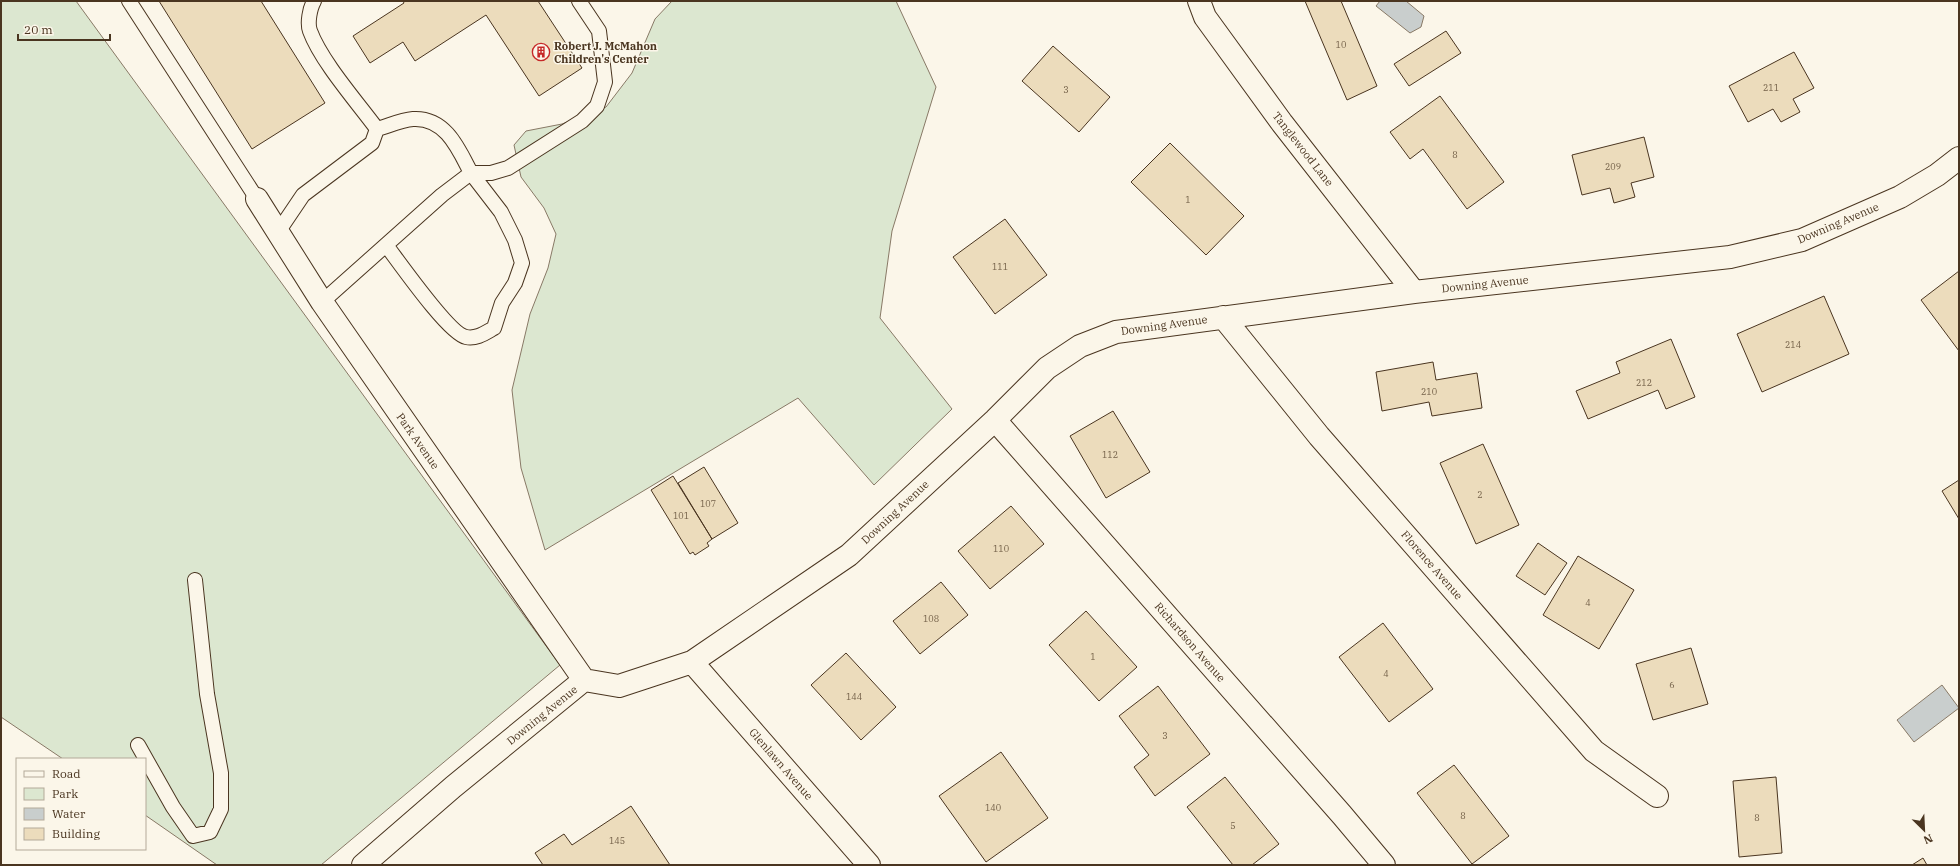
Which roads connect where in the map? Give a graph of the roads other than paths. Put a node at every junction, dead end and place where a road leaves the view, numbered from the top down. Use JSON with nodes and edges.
{"nodes":[{"id":1,"x":314,"y":1,"type":"edge"},
{"id":2,"x":579,"y":1,"type":"edge"},
{"id":3,"x":1199,"y":1,"type":"edge"},
{"id":4,"x":131,"y":4,"type":"edge"},
{"id":5,"x":377,"y":129,"type":"junction"},
{"id":6,"x":1959,"y":158,"type":"edge"},
{"id":7,"x":471,"y":173,"type":"junction"},
{"id":8,"x":257,"y":199,"type":"joint"},
{"id":9,"x":278,"y":232,"type":"junction"},
{"id":10,"x":386,"y":245,"type":"junction"},
{"id":11,"x":1414,"y":292,"type":"junction"},
{"id":12,"x":322,"y":302,"type":"junction"},
{"id":13,"x":1223,"y":317,"type":"junction"},
{"id":14,"x":995,"y":420,"type":"junction"},
{"id":15,"x":195,"y":580,"type":"dead end"},
{"id":16,"x":692,"y":662,"type":"junction"},
{"id":17,"x":584,"y":680,"type":"junction"},
{"id":18,"x":138,"y":745,"type":"dead end"},
{"id":19,"x":146,"y":758,"type":"edge"},
{"id":20,"x":146,"y":759,"type":"edge"},
{"id":21,"x":1657,"y":796,"type":"dead end"},
{"id":22,"x":363,"y":865,"type":"edge"},
{"id":23,"x":869,"y":865,"type":"edge"},
{"id":24,"x":1384,"y":865,"type":"edge"}],
"edges":[{"from":1,"to":5,"type":"lane"},
{"from":2,"to":7,"type":"lane"},
{"from":3,"to":11,"type":"street","name":"Tanglewood Lane"},
{"from":4,"to":8,"type":"lane"},
{"from":5,"to":7,"type":"lane"},
{"from":5,"to":9,"type":"lane"},
{"from":6,"to":11,"type":"street","name":"Downing Avenue"},
{"from":7,"to":10,"type":"lane"},
{"from":7,"to":10,"type":"lane"},
{"from":8,"to":9,"type":"street","name":"Park Avenue"},
{"from":9,"to":12,"type":"street","name":"Park Avenue"},
{"from":10,"to":12,"type":"lane"},
{"from":11,"to":13,"type":"street","name":"Downing Avenue"},
{"from":12,"to":17,"type":"street","name":"Park Avenue"},
{"from":13,"to":14,"type":"street","name":"Downing Avenue"},
{"from":13,"to":21,"type":"street","name":"Florence Avenue"},
{"from":14,"to":16,"type":"street","name":"Downing Avenue"},
{"from":14,"to":24,"type":"street","name":"Richardson Avenue"},
{"from":15,"to":20,"type":"lane"},
{"from":16,"to":17,"type":"street","name":"Downing Avenue"},
{"from":16,"to":23,"type":"street","name":"Glenlawn Avenue"},
{"from":17,"to":22,"type":"street","name":"Downing Avenue"},
{"from":18,"to":19,"type":"lane"}]}
